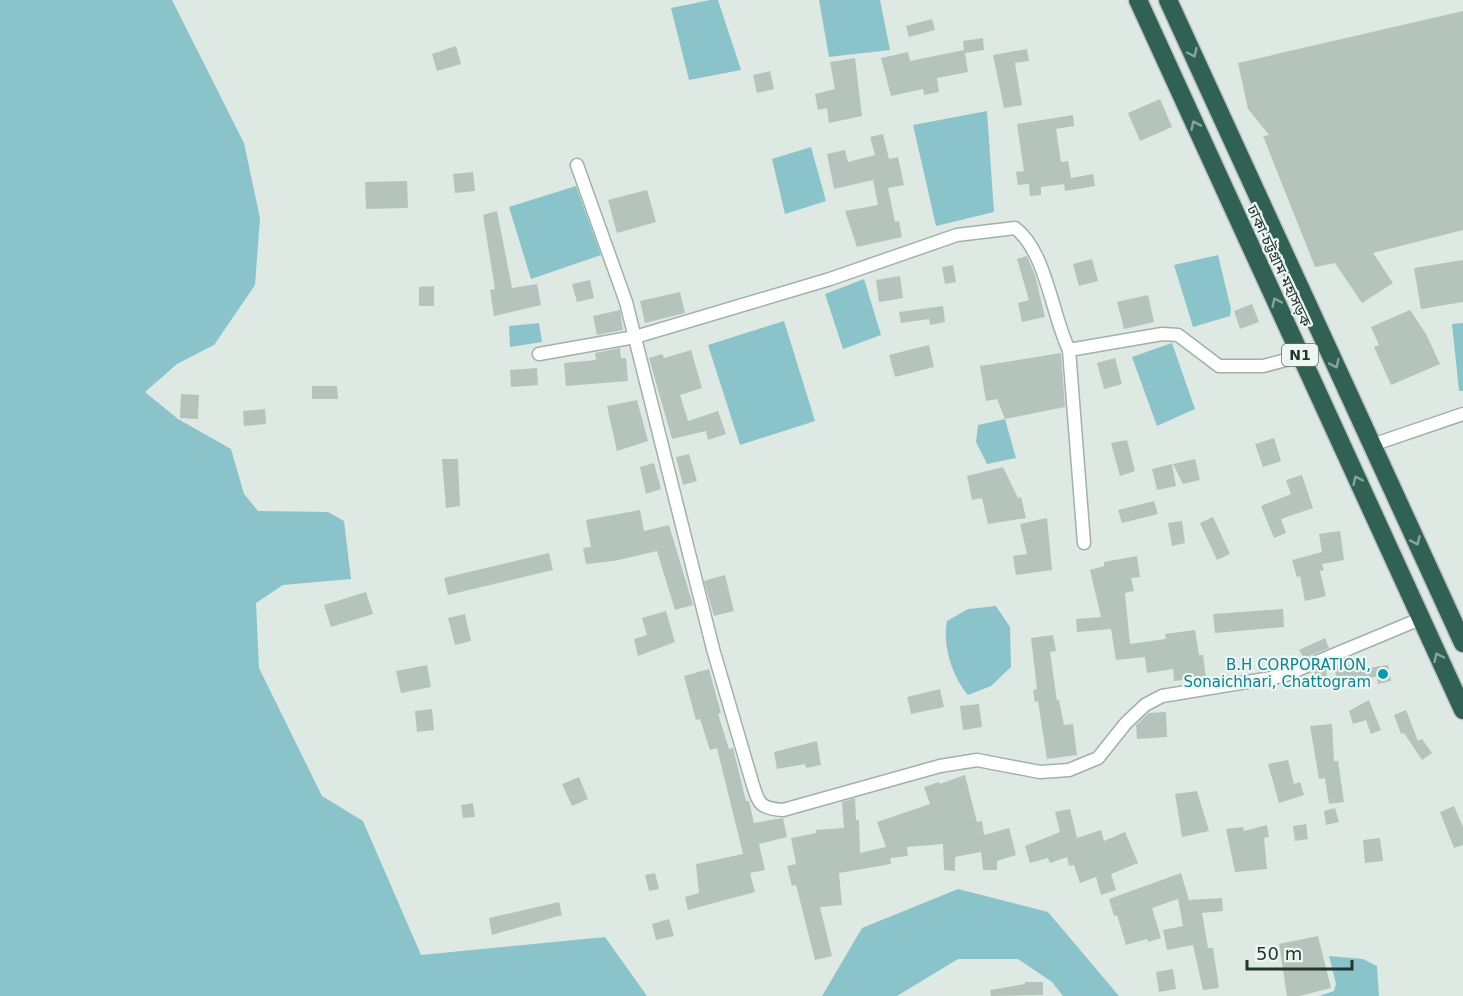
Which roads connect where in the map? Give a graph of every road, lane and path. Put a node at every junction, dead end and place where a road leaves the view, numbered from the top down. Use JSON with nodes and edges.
{"nodes":[{"id":1,"x":1138,"y":0,"type":"edge"},
{"id":2,"x":1168,"y":0,"type":"edge"},
{"id":3,"x":577,"y":165,"type":"dead end"},
{"id":4,"x":635,"y":336,"type":"junction"},
{"id":5,"x":1069,"y":350,"type":"junction"},
{"id":6,"x":539,"y":354,"type":"dead end"},
{"id":7,"x":1301,"y":356,"type":"junction"},
{"id":8,"x":1463,"y":414,"type":"edge"},
{"id":9,"x":1372,"y":445,"type":"junction"},
{"id":10,"x":1084,"y":543,"type":"dead end"},
{"id":11,"x":1420,"y":619,"type":"junction"},
{"id":12,"x":1463,"y":643,"type":"edge"},
{"id":13,"x":1463,"y":710,"type":"edge"}],
"edges":[{"from":7,"to":1,"type":"highway","name":"ঢাকা-চট্টগ্রাম মহাসড়ক","number":"N1","one_way":true},
{"from":2,"to":9,"type":"highway","name":"ঢাকা-চট্টগ্রাম মহাসড়ক","number":"N1","one_way":true},
{"from":3,"to":4,"type":"street"},
{"from":4,"to":5,"type":"street"},
{"from":4,"to":6,"type":"street"},
{"from":4,"to":11,"type":"street"},
{"from":5,"to":7,"type":"street"},
{"from":5,"to":10,"type":"street"},
{"from":11,"to":7,"type":"highway","name":"ঢাকা-চট্টগ্রাম মহাসড়ক","number":"N1","one_way":true},
{"from":8,"to":9,"type":"street"},
{"from":9,"to":12,"type":"highway","name":"ঢাকা-চট্টগ্রাম মহাসড়ক","number":"N1","one_way":true},
{"from":13,"to":11,"type":"highway","name":"ঢাকা-চট্টগ্রাম মহাসড়ক","number":"N1","one_way":true}]}
